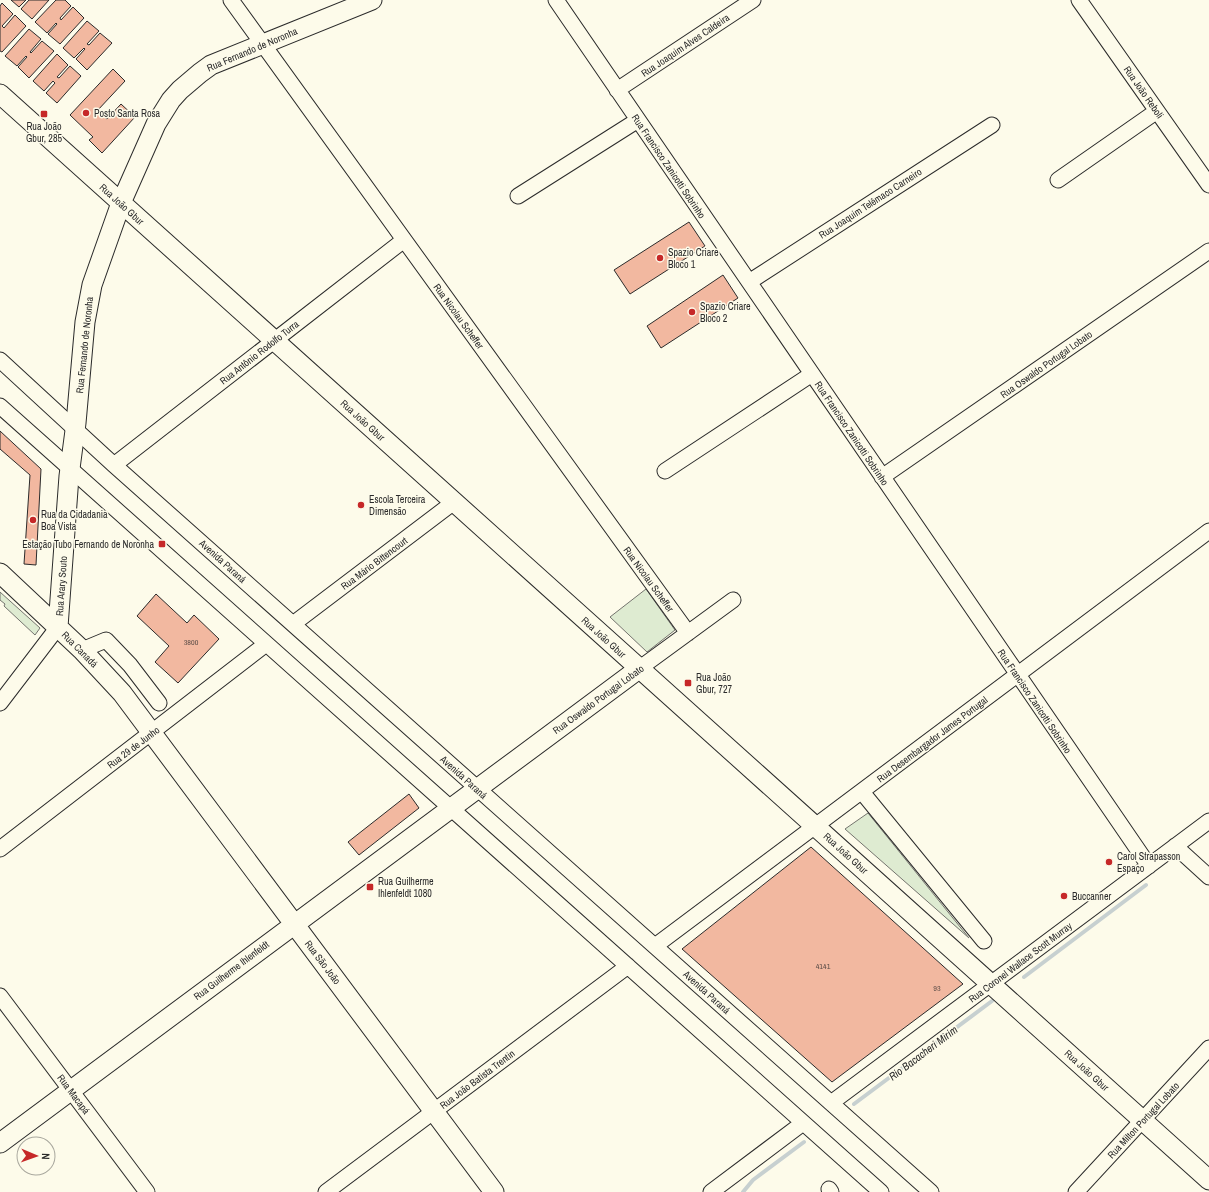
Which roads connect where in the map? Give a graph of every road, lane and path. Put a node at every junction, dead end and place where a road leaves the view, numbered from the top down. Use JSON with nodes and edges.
{"nodes":[{"id":1,"x":231,"y":0,"type":"edge"},
{"id":2,"x":372,"y":0,"type":"edge"},
{"id":3,"x":556,"y":0,"type":"edge"},
{"id":4,"x":753,"y":0,"type":"edge"},
{"id":5,"x":1079,"y":0,"type":"edge"},
{"id":6,"x":262,"y":44,"type":"junction"},
{"id":7,"x":617,"y":90,"type":"junction"},
{"id":8,"x":0,"y":94,"type":"edge"},
{"id":9,"x":1157,"y":111,"type":"junction"},
{"id":10,"x":638,"y":120,"type":"junction"},
{"id":11,"x":992,"y":125,"type":"dead end"},
{"id":12,"x":1058,"y":180,"type":"dead end"},
{"id":13,"x":1209,"y":185,"type":"edge"},
{"id":14,"x":518,"y":196,"type":"dead end"},
{"id":15,"x":121,"y":203,"type":"junction"},
{"id":16,"x":404,"y":240,"type":"junction"},
{"id":17,"x":1209,"y":251,"type":"edge"},
{"id":18,"x":749,"y":282,"type":"junction"},
{"id":19,"x":274,"y":340,"type":"junction"},
{"id":20,"x":0,"y":360,"type":"edge"},
{"id":21,"x":812,"y":374,"type":"junction"},
{"id":22,"x":0,"y":406,"type":"edge"},
{"id":23,"x":75,"y":428,"type":"junction"},
{"id":24,"x":71,"y":460,"type":"junction"},
{"id":25,"x":114,"y":465,"type":"junction"},
{"id":26,"x":665,"y":471,"type":"dead end"},
{"id":27,"x":882,"y":477,"type":"junction"},
{"id":28,"x":454,"y":502,"type":"junction"},
{"id":29,"x":1209,"y":531,"type":"edge"},
{"id":30,"x":0,"y":573,"type":"edge"},
{"id":31,"x":733,"y":600,"type":"dead end"},
{"id":32,"x":293,"y":624,"type":"junction"},
{"id":33,"x":58,"y":627,"type":"junction"},
{"id":34,"x":688,"y":633,"type":"junction"},
{"id":35,"x":266,"y":644,"type":"junction"},
{"id":36,"x":82,"y":650,"type":"junction"},
{"id":37,"x":130,"y":665,"type":"junction"},
{"id":38,"x":640,"y":668,"type":"junction"},
{"id":39,"x":1018,"y":675,"type":"junction"},
{"id":40,"x":122,"y":694,"type":"junction"},
{"id":41,"x":0,"y":703,"type":"edge"},
{"id":42,"x":159,"y":703,"type":"dead end"},
{"id":43,"x":152,"y":733,"type":"junction"},
{"id":44,"x":862,"y":792,"type":"junction"},
{"id":45,"x":464,"y":798,"type":"junction"},
{"id":46,"x":1209,"y":821,"type":"edge"},
{"id":47,"x":815,"y":826,"type":"junction"},
{"id":48,"x":1175,"y":846,"type":"junction"},
{"id":49,"x":0,"y":849,"type":"edge"},
{"id":50,"x":1149,"y":866,"type":"junction"},
{"id":51,"x":1209,"y":877,"type":"edge"},
{"id":52,"x":294,"y":923,"type":"junction"},
{"id":53,"x":984,"y":941,"type":"dead end"},
{"id":54,"x":655,"y":946,"type":"junction"},
{"id":55,"x":628,"y":966,"type":"junction"},
{"id":56,"x":991,"y":984,"type":"junction"},
{"id":57,"x":0,"y":996,"type":"edge"},
{"id":58,"x":1209,"y":1048,"type":"edge"},
{"id":59,"x":71,"y":1090,"type":"junction"},
{"id":60,"x":831,"y":1103,"type":"junction"},
{"id":61,"x":434,"y":1111,"type":"junction"},
{"id":62,"x":1143,"y":1120,"type":"junction"},
{"id":63,"x":803,"y":1123,"type":"junction"},
{"id":64,"x":0,"y":1143,"type":"edge"},
{"id":65,"x":1209,"y":1180,"type":"edge"},
{"id":66,"x":147,"y":1192,"type":"edge"},
{"id":67,"x":326,"y":1192,"type":"edge"},
{"id":68,"x":494,"y":1192,"type":"edge"},
{"id":69,"x":711,"y":1192,"type":"edge"},
{"id":70,"x":881,"y":1192,"type":"edge"},
{"id":71,"x":931,"y":1192,"type":"edge"},
{"id":72,"x":1076,"y":1192,"type":"edge"}],
"edges":[{"from":1,"to":6,"type":"street","name":"Rua Nicolau Scheffer"},
{"from":2,"to":6,"type":"main road","name":"Rua Fernando de Noronha"},
{"from":3,"to":7,"type":"street","name":"Rua Francisco Zanicotti Sobrinho"},
{"from":4,"to":7,"type":"street","name":"Rua Joaquim Alves Caldeira"},
{"from":5,"to":9,"type":"street","name":"Rua João Reboli"},
{"from":6,"to":15,"type":"main road","name":"Rua Fernando de Noronha"},
{"from":6,"to":16,"type":"street","name":"Rua Nicolau Scheffer"},
{"from":7,"to":10,"type":"street","name":"Rua Francisco Zanicotti Sobrinho"},
{"from":8,"to":15,"type":"main road","name":"Rua João Gbur"},
{"from":9,"to":12,"type":"street"},
{"from":9,"to":13,"type":"street","name":"Rua João Reboli"},
{"from":10,"to":14,"type":"street"},
{"from":10,"to":18,"type":"street","name":"Rua Francisco Zanicotti Sobrinho"},
{"from":11,"to":18,"type":"street","name":"Rua Joaquim Telêmaco Carneiro"},
{"from":15,"to":19,"type":"main road","name":"Rua João Gbur"},
{"from":15,"to":23,"type":"main road","name":"Rua Fernando de Noronha"},
{"from":16,"to":19,"type":"street","name":"Rua Antônio Rodolfo Turra"},
{"from":16,"to":34,"type":"street","name":"Rua Nicolau Scheffer"},
{"from":17,"to":27,"type":"street","name":"Rua Oswaldo Portugal Lobato"},
{"from":18,"to":21,"type":"street","name":"Rua Francisco Zanicotti Sobrinho"},
{"from":19,"to":25,"type":"street","name":"Rua Antônio Rodolfo Turra"},
{"from":19,"to":28,"type":"main road","name":"Rua João Gbur"},
{"from":20,"to":23,"type":"street","name":"Avenida Paraná"},
{"from":21,"to":26,"type":"street"},
{"from":21,"to":27,"type":"street","name":"Rua Francisco Zanicotti Sobrinho"},
{"from":22,"to":24,"type":"street","name":"Avenida Paraná"},
{"from":23,"to":24,"type":"main road","name":"Rua Fernando de Noronha"},
{"from":23,"to":25,"type":"street","name":"Avenida Paraná"},
{"from":24,"to":33,"type":"main road","name":"Rua Arary Souto"},
{"from":24,"to":35,"type":"street","name":"Avenida Paraná"},
{"from":25,"to":32,"type":"street","name":"Avenida Paraná"},
{"from":27,"to":39,"type":"street","name":"Rua Francisco Zanicotti Sobrinho"},
{"from":28,"to":32,"type":"street","name":"Rua Mário Bittencourt"},
{"from":28,"to":38,"type":"main road","name":"Rua João Gbur"},
{"from":29,"to":39,"type":"street","name":"Rua Desembargador James Portugal"},
{"from":30,"to":33,"type":"main road","name":"Rua Canadá"},
{"from":31,"to":34,"type":"street","name":"Rua Oswaldo Portugal Lobato"},
{"from":32,"to":45,"type":"street","name":"Avenida Paraná"},
{"from":33,"to":36,"type":"main road","name":"Rua Canadá"},
{"from":33,"to":41,"type":"street","name":"Rua Arary Souto"},
{"from":34,"to":38,"type":"street","name":"Rua Oswaldo Portugal Lobato"},
{"from":35,"to":43,"type":"street","name":"Rua 29 de Junho"},
{"from":35,"to":45,"type":"street","name":"Avenida Paraná"},
{"from":36,"to":37,"type":"street"},
{"from":36,"to":40,"type":"main road","name":"Rua Canadá"},
{"from":37,"to":40,"type":"street"},
{"from":37,"to":42,"type":"street"},
{"from":38,"to":45,"type":"main road","name":"Rua Oswaldo Portugal Lobato"},
{"from":38,"to":47,"type":"main road","name":"Rua João Gbur"},
{"from":39,"to":44,"type":"street","name":"Rua Desembargador James Portugal"},
{"from":39,"to":50,"type":"street","name":"Rua Francisco Zanicotti Sobrinho"},
{"from":40,"to":43,"type":"main road","name":"Rua Canadá"},
{"from":43,"to":49,"type":"street","name":"Rua 29 de Junho"},
{"from":43,"to":52,"type":"main road","name":"Rua São João"},
{"from":44,"to":47,"type":"street","name":"Rua Desembargador James Portugal"},
{"from":44,"to":53,"type":"street"},
{"from":45,"to":52,"type":"main road","name":"Rua Guilherme Ihlenfeldt"},
{"from":45,"to":54,"type":"street","name":"Avenida Paraná"},
{"from":45,"to":55,"type":"street","name":"Avenida Paraná"},
{"from":46,"to":48,"type":"street","name":"Rua Coronel Wallace Scott Murray"},
{"from":47,"to":54,"type":"street","name":"Rua Desembargador James Portugal"},
{"from":47,"to":56,"type":"main road","name":"Rua João Gbur"},
{"from":48,"to":50,"type":"street","name":"Rua Coronel Wallace Scott Murray"},
{"from":48,"to":51,"type":"street"},
{"from":50,"to":56,"type":"street","name":"Rua Coronel Wallace Scott Murray"},
{"from":52,"to":59,"type":"main road","name":"Rua Guilherme Ihlenfeldt"},
{"from":52,"to":61,"type":"main road","name":"Rua São João"},
{"from":54,"to":60,"type":"street","name":"Avenida Paraná"},
{"from":55,"to":61,"type":"street","name":"Rua João Batista Trentin"},
{"from":55,"to":63,"type":"street","name":"Avenida Paraná"},
{"from":56,"to":60,"type":"street","name":"Rua Coronel Wallace Scott Murray"},
{"from":56,"to":62,"type":"main road","name":"Rua João Gbur"},
{"from":57,"to":59,"type":"street","name":"Rua Macapá"},
{"from":58,"to":62,"type":"street","name":"Rua Milton Portugal Lobato"},
{"from":59,"to":64,"type":"main road","name":"Rua Guilherme Ihlenfeldt"},
{"from":59,"to":66,"type":"street","name":"Rua Macapá"},
{"from":60,"to":71,"type":"street","name":"Avenida Paraná"},
{"from":61,"to":67,"type":"street","name":"Rua João Batista Trentin"},
{"from":61,"to":68,"type":"main road","name":"Rua São João"},
{"from":62,"to":65,"type":"main road","name":"Rua João Gbur"},
{"from":62,"to":72,"type":"street","name":"Rua Milton Portugal Lobato"},
{"from":63,"to":69,"type":"street"},
{"from":63,"to":70,"type":"street","name":"Avenida Paraná"}]}
